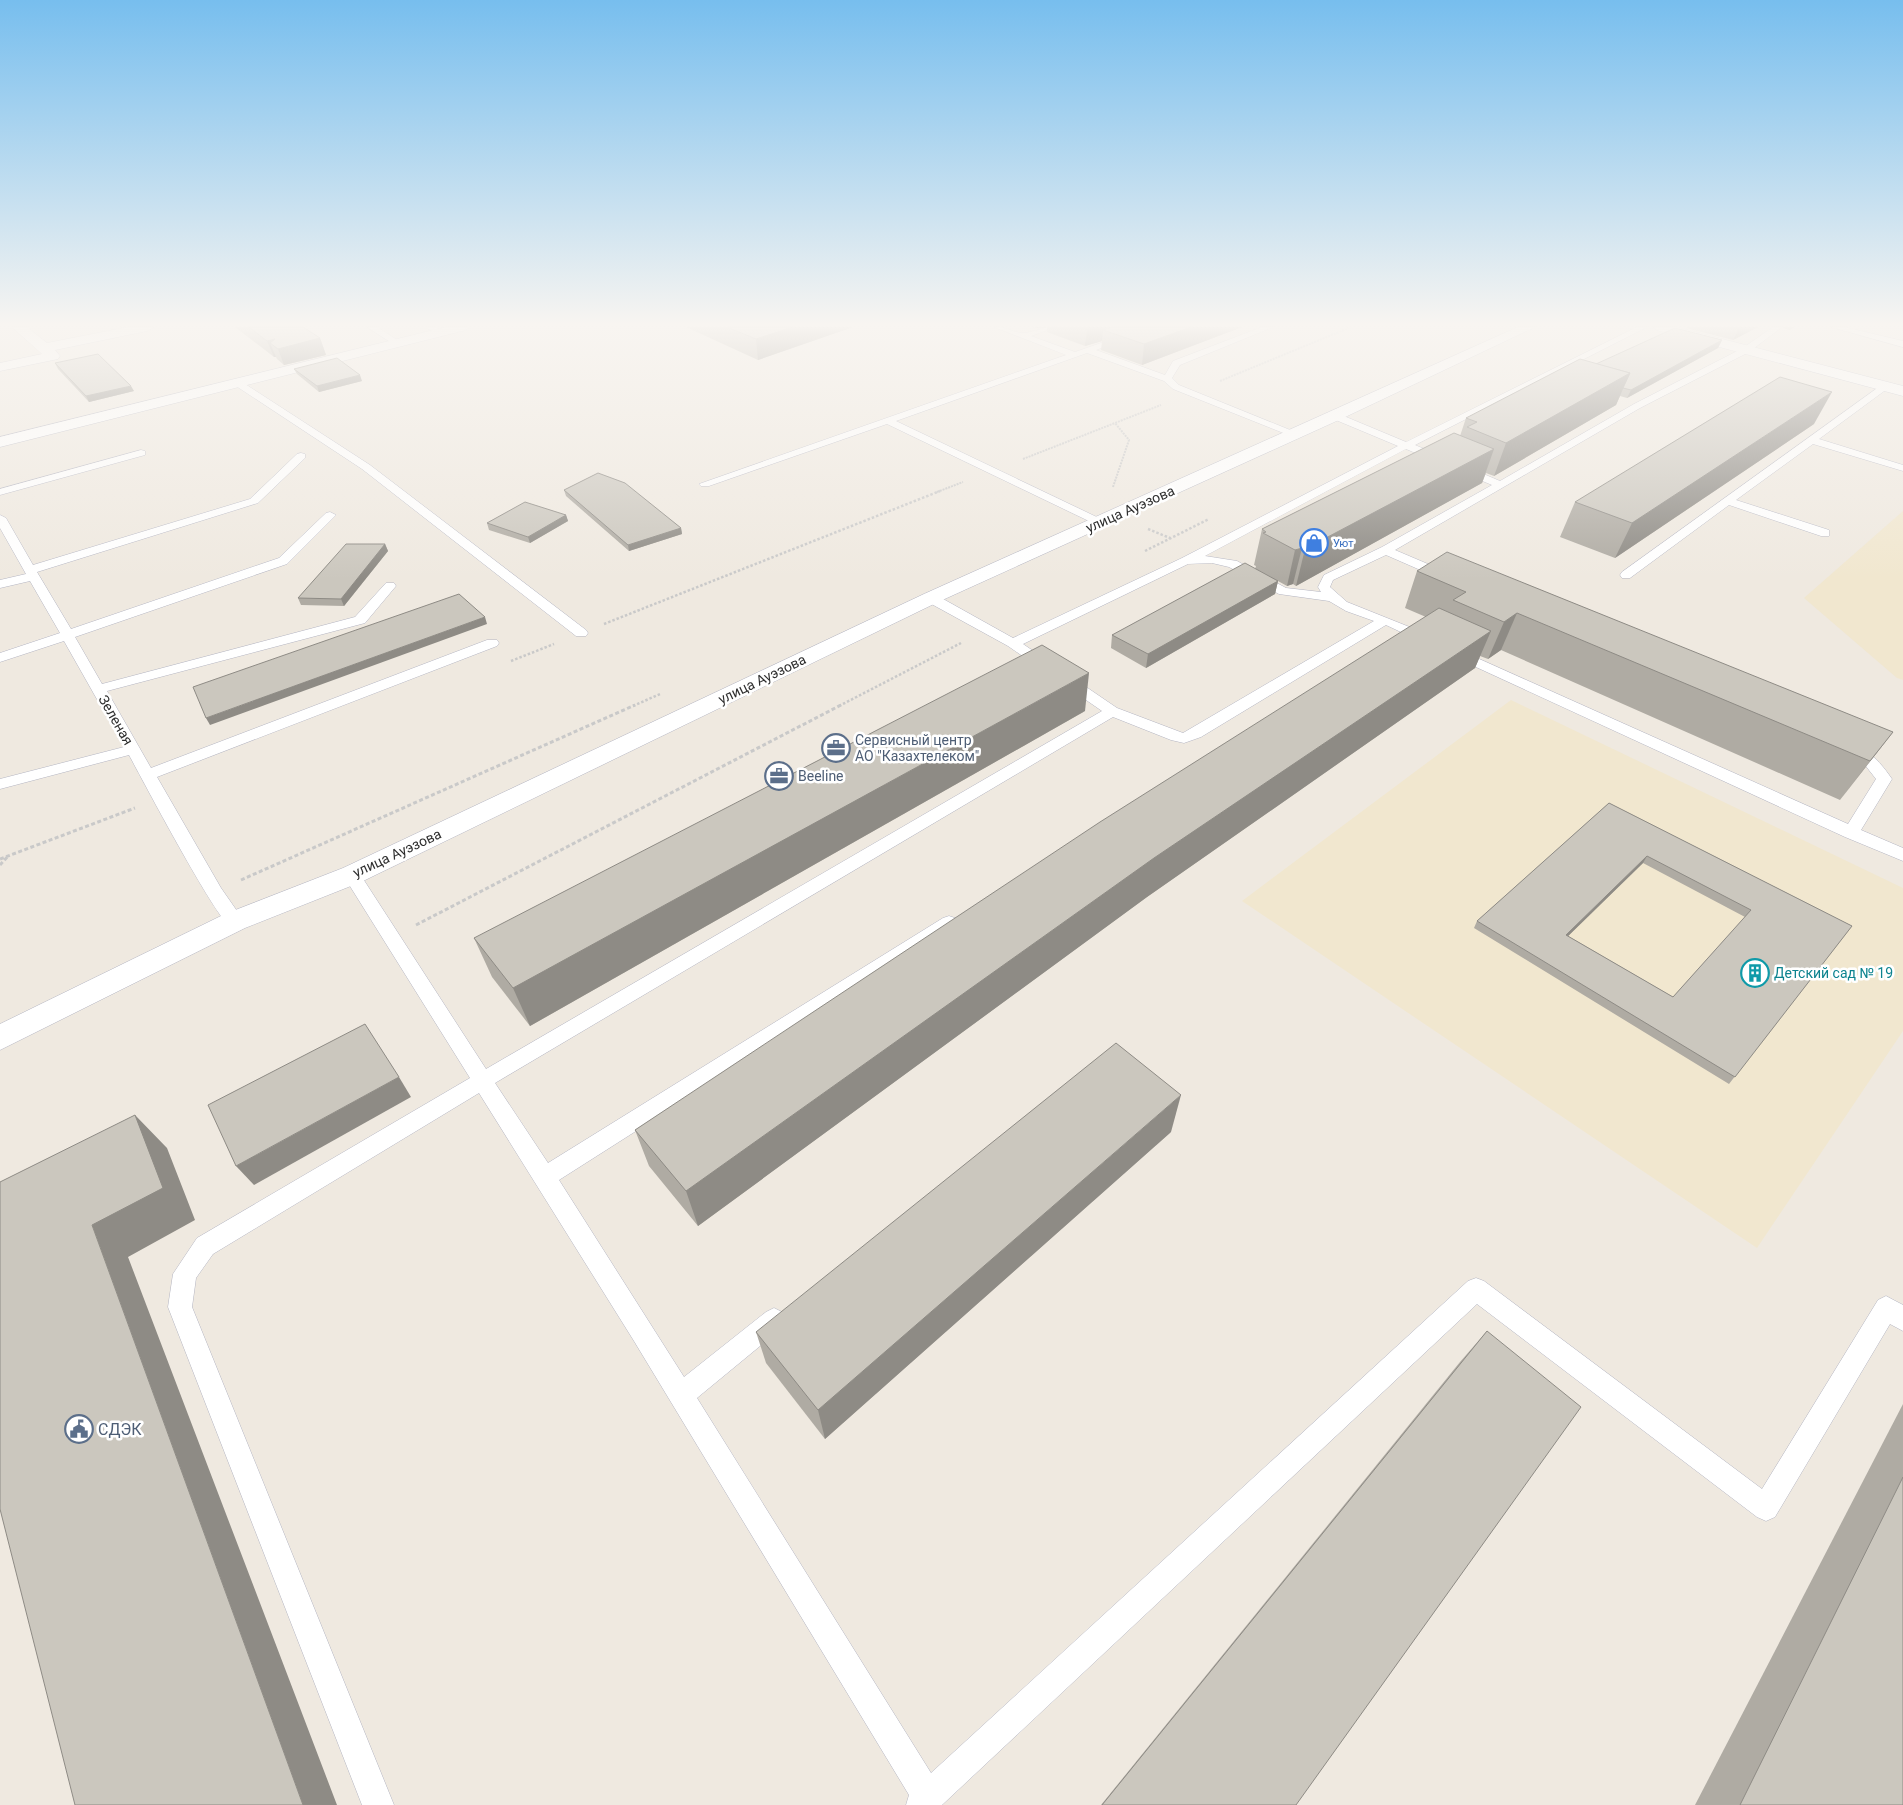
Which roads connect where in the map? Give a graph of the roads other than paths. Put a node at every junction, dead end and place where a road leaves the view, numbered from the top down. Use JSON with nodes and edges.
{"nodes":[{"id":1,"x":126,"y":411,"type":"edge"},
{"id":2,"x":280,"y":411,"type":"edge"},
{"id":3,"x":911,"y":411,"type":"edge"},
{"id":4,"x":1237,"y":411,"type":"edge"},
{"id":5,"x":1345,"y":411,"type":"edge"},
{"id":6,"x":1475,"y":411,"type":"edge"},
{"id":7,"x":1628,"y":411,"type":"edge"},
{"id":8,"x":1851,"y":411,"type":"edge"},
{"id":9,"x":1335,"y":416,"type":"junction"},
{"id":10,"x":886,"y":420,"type":"junction"},
{"id":11,"x":1295,"y":434,"type":"junction"},
{"id":12,"x":1811,"y":440,"type":"junction"},
{"id":13,"x":0,"y":442,"type":"edge"},
{"id":14,"x":1405,"y":446,"type":"junction"},
{"id":15,"x":141,"y":453,"type":"dead end"},
{"id":16,"x":301,"y":456,"type":"dead end"},
{"id":17,"x":1903,"y":468,"type":"edge"},
{"id":18,"x":705,"y":484,"type":"dead end"},
{"id":19,"x":1501,"y":485,"type":"junction"},
{"id":20,"x":0,"y":492,"type":"edge"},
{"id":21,"x":1727,"y":501,"type":"junction"},
{"id":22,"x":330,"y":515,"type":"dead end"},
{"id":23,"x":0,"y":519,"type":"edge"},
{"id":24,"x":1107,"y":519,"type":"junction"},
{"id":25,"x":1825,"y":533,"type":"dead end"},
{"id":26,"x":1386,"y":550,"type":"junction"},
{"id":27,"x":1186,"y":561,"type":"junction"},
{"id":28,"x":32,"y":573,"type":"junction"},
{"id":29,"x":1626,"y":575,"type":"dead end"},
{"id":30,"x":1459,"y":581,"type":"edge"},
{"id":31,"x":0,"y":584,"type":"edge"},
{"id":32,"x":390,"y":586,"type":"dead end"},
{"id":33,"x":1330,"y":597,"type":"junction"},
{"id":34,"x":931,"y":598,"type":"junction"},
{"id":35,"x":1386,"y":620,"type":"junction"},
{"id":36,"x":581,"y":633,"type":"road end"},
{"id":37,"x":68,"y":635,"type":"junction"},
{"id":38,"x":492,"y":643,"type":"dead end"},
{"id":39,"x":1014,"y":643,"type":"junction"},
{"id":40,"x":0,"y":658,"type":"edge"},
{"id":41,"x":99,"y":690,"type":"junction"},
{"id":42,"x":1112,"y":711,"type":"junction"},
{"id":43,"x":1838,"y":744,"type":"edge"},
{"id":44,"x":133,"y":749,"type":"junction"},
{"id":45,"x":148,"y":775,"type":"junction"},
{"id":46,"x":0,"y":784,"type":"edge"},
{"id":47,"x":1850,"y":833,"type":"junction"},
{"id":48,"x":1903,"y":855,"type":"edge"},
{"id":49,"x":352,"y":875,"type":"junction"},
{"id":50,"x":964,"y":914,"type":"edge"},
{"id":51,"x":235,"y":921,"type":"junction"},
{"id":52,"x":0,"y":1038,"type":"edge"},
{"id":53,"x":482,"y":1080,"type":"junction"},
{"id":54,"x":545,"y":1177,"type":"junction"},
{"id":55,"x":790,"y":1308,"type":"edge"},
{"id":56,"x":1903,"y":1319,"type":"edge"},
{"id":57,"x":681,"y":1395,"type":"junction"},
{"id":58,"x":924,"y":1801,"type":"edge"},
{"id":59,"x":378,"y":1805,"type":"edge"}],
"edges":[{"from":1,"to":13,"type":"street"},
{"from":2,"to":36,"type":"lane"},
{"from":3,"to":10,"type":"lane"},
{"from":4,"to":11,"type":"lane"},
{"from":5,"to":9,"type":"street","name":"улица Ауэзова"},
{"from":6,"to":14,"type":"lane"},
{"from":7,"to":19,"type":"lane"},
{"from":8,"to":12,"type":"lane"},
{"from":9,"to":11,"type":"street","name":"улица Ауэзова"},
{"from":9,"to":14,"type":"lane"},
{"from":10,"to":18,"type":"lane"},
{"from":10,"to":24,"type":"lane"},
{"from":11,"to":24,"type":"street","name":"улица Ауэзова"},
{"from":12,"to":17,"type":"lane"},
{"from":12,"to":21,"type":"lane"},
{"from":14,"to":19,"type":"lane"},
{"from":14,"to":27,"type":"lane"},
{"from":15,"to":20,"type":"lane"},
{"from":16,"to":28,"type":"lane"},
{"from":19,"to":26,"type":"lane"},
{"from":21,"to":25,"type":"lane"},
{"from":21,"to":29,"type":"lane"},
{"from":22,"to":37,"type":"lane"},
{"from":23,"to":28,"type":"lane","name":"Зеленая"},
{"from":24,"to":34,"type":"street","name":"улица Ауэзова"},
{"from":26,"to":30,"type":"lane"},
{"from":26,"to":33,"type":"lane"},
{"from":27,"to":33,"type":"lane"},
{"from":27,"to":39,"type":"lane"},
{"from":28,"to":31,"type":"lane"},
{"from":28,"to":37,"type":"lane","name":"Зеленая"},
{"from":32,"to":41,"type":"lane"},
{"from":33,"to":35,"type":"lane"},
{"from":34,"to":39,"type":"lane"},
{"from":34,"to":49,"type":"street","name":"улица Ауэзова"},
{"from":35,"to":42,"type":"lane"},
{"from":35,"to":47,"type":"lane"},
{"from":37,"to":40,"type":"lane"},
{"from":37,"to":41,"type":"lane","name":"Зеленая"},
{"from":38,"to":45,"type":"lane"},
{"from":39,"to":42,"type":"lane"},
{"from":41,"to":44,"type":"lane","name":"Зеленая"},
{"from":42,"to":53,"type":"lane"},
{"from":43,"to":47,"type":"lane"},
{"from":44,"to":45,"type":"lane","name":"Зеленая"},
{"from":44,"to":46,"type":"lane"},
{"from":45,"to":51,"type":"lane","name":"Зеленая"},
{"from":47,"to":48,"type":"lane"},
{"from":49,"to":51,"type":"street","name":"улица Ауэзова"},
{"from":49,"to":53,"type":"lane"},
{"from":50,"to":54,"type":"lane"},
{"from":51,"to":52,"type":"street","name":"улица Ауэзова"},
{"from":53,"to":54,"type":"lane"},
{"from":53,"to":59,"type":"lane"},
{"from":54,"to":57,"type":"lane"},
{"from":55,"to":57,"type":"lane"},
{"from":56,"to":58,"type":"lane"},
{"from":57,"to":58,"type":"lane"}]}
